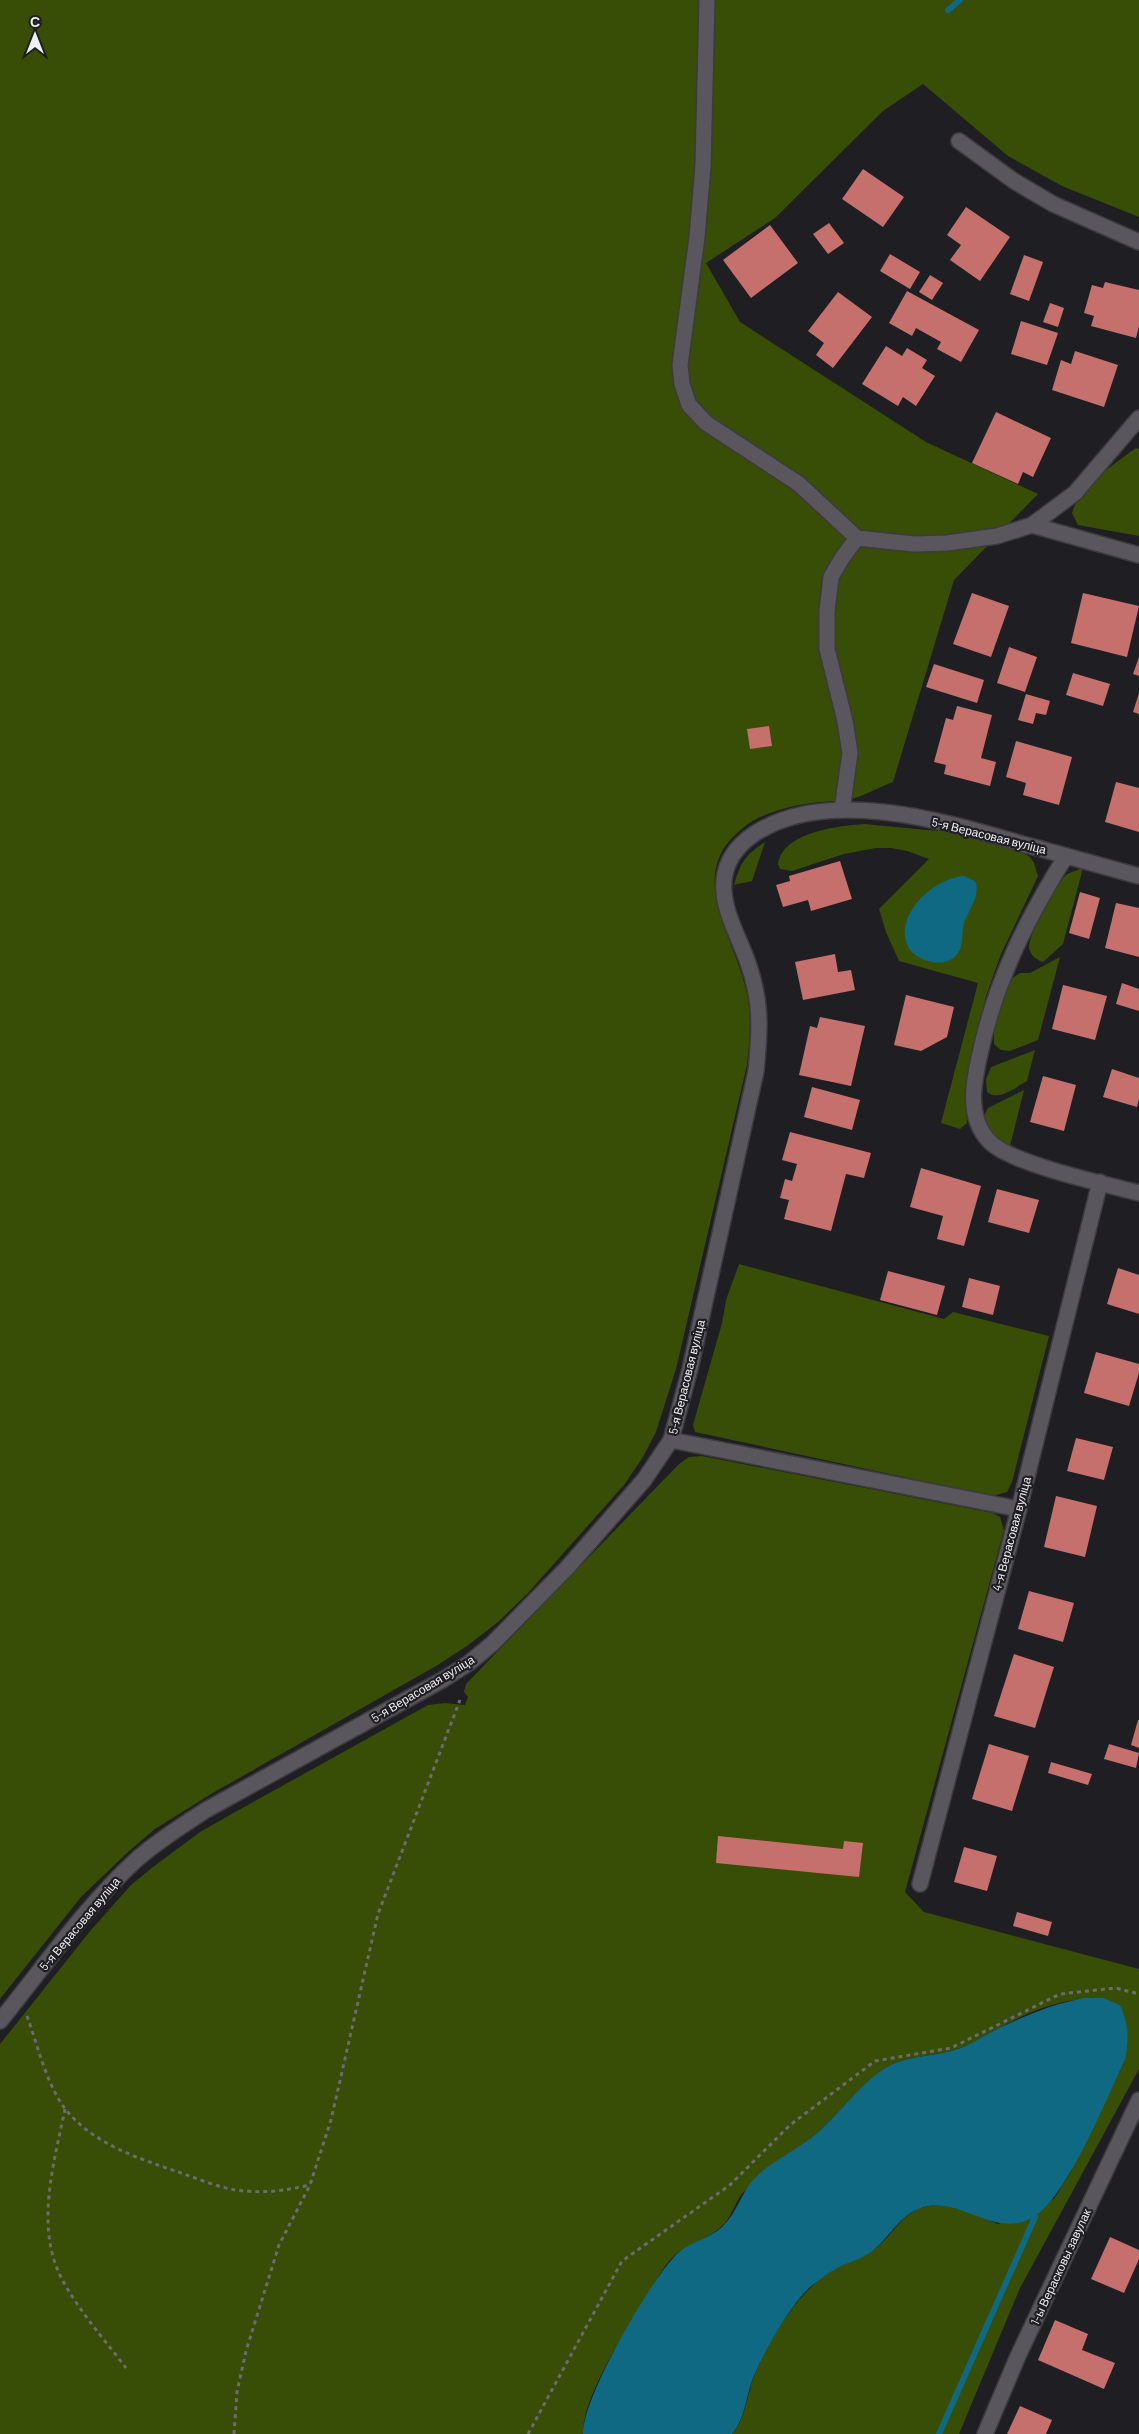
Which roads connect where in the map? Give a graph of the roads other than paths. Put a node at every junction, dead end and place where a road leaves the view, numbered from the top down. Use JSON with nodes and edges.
{"nodes":[{"id":1,"x":707,"y":0,"type":"edge"},
{"id":2,"x":958,"y":141,"type":"dead end"},
{"id":3,"x":1139,"y":242,"type":"edge"},
{"id":4,"x":1139,"y":418,"type":"edge"},
{"id":5,"x":1032,"y":525,"type":"junction"},
{"id":6,"x":857,"y":538,"type":"junction"},
{"id":7,"x":1139,"y":555,"type":"edge"},
{"id":8,"x":842,"y":810,"type":"junction"},
{"id":9,"x":1066,"y":856,"type":"junction"},
{"id":10,"x":1139,"y":876,"type":"edge"},
{"id":11,"x":1100,"y":1182,"type":"junction"},
{"id":12,"x":1139,"y":1193,"type":"edge"},
{"id":13,"x":671,"y":1440,"type":"junction"},
{"id":14,"x":1019,"y":1509,"type":"junction"},
{"id":15,"x":920,"y":1884,"type":"dead end"},
{"id":16,"x":0,"y":2021,"type":"edge"},
{"id":17,"x":1139,"y":2100,"type":"edge"},
{"id":18,"x":985,"y":2434,"type":"edge"}],
"edges":[{"from":1,"to":6,"type":"street"},
{"from":2,"to":3,"type":"street"},
{"from":4,"to":5,"type":"street"},
{"from":5,"to":6,"type":"street"},
{"from":5,"to":7,"type":"street"},
{"from":6,"to":8,"type":"street"},
{"from":8,"to":9,"type":"street","name":"5-я Верасовая вуліца"},
{"from":8,"to":13,"type":"street","name":"5-я Верасовая вуліца"},
{"from":9,"to":10,"type":"street","name":"5-я Верасовая вуліца"},
{"from":9,"to":11,"type":"street"},
{"from":11,"to":12,"type":"street"},
{"from":11,"to":14,"type":"street","name":"4-я Верасовая вуліца"},
{"from":13,"to":14,"type":"street"},
{"from":13,"to":16,"type":"street","name":"5-я Верасовая вуліца"},
{"from":14,"to":15,"type":"street","name":"4-я Верасовая вуліца"},
{"from":17,"to":18,"type":"street","name":"1-ы Верасковы завулак"}]}
